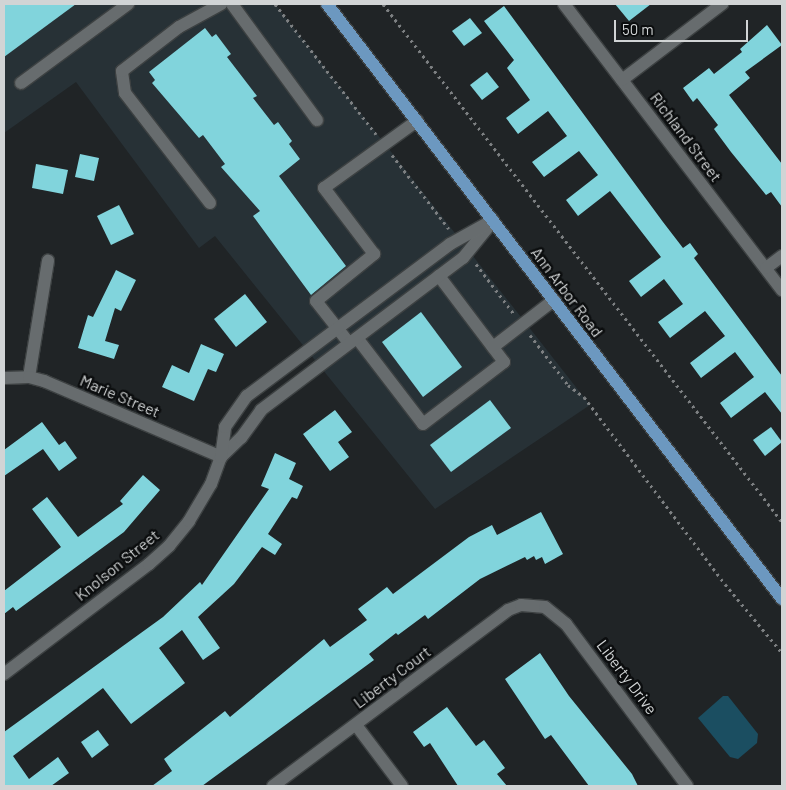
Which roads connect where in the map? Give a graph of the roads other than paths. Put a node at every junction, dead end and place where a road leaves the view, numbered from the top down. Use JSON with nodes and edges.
{"nodes":[{"id":1,"x":128,"y":4,"type":"edge"},
{"id":2,"x":221,"y":4,"type":"edge"},
{"id":3,"x":232,"y":4,"type":"edge"},
{"id":4,"x":327,"y":4,"type":"edge"},
{"id":5,"x":564,"y":4,"type":"edge"},
{"id":6,"x":722,"y":4,"type":"edge"},
{"id":7,"x":622,"y":80,"type":"junction"},
{"id":8,"x":21,"y":83,"type":"dead end"},
{"id":9,"x":317,"y":120,"type":"dead end"},
{"id":10,"x":418,"y":121,"type":"junction"},
{"id":11,"x":210,"y":202,"type":"dead end"},
{"id":12,"x":493,"y":220,"type":"junction"},
{"id":13,"x":782,"y":256,"type":"edge"},
{"id":14,"x":430,"y":259,"type":"junction"},
{"id":15,"x":48,"y":261,"type":"dead end"},
{"id":16,"x":766,"y":268,"type":"junction"},
{"id":17,"x":440,"y":275,"type":"junction"},
{"id":18,"x":782,"y":290,"type":"edge"},
{"id":19,"x":554,"y":300,"type":"junction"},
{"id":20,"x":338,"y":328,"type":"junction"},
{"id":21,"x":353,"y":341,"type":"junction"},
{"id":22,"x":493,"y":346,"type":"junction"},
{"id":23,"x":29,"y":377,"type":"junction"},
{"id":24,"x":4,"y":378,"type":"edge"},
{"id":25,"x":221,"y":457,"type":"junction"},
{"id":26,"x":782,"y":599,"type":"edge"},
{"id":27,"x":535,"y":606,"type":"joint"},
{"id":28,"x":4,"y":674,"type":"edge"},
{"id":29,"x":356,"y":724,"type":"junction"},
{"id":30,"x":688,"y":784,"type":"edge"},
{"id":31,"x":273,"y":786,"type":"edge"},
{"id":32,"x":402,"y":786,"type":"edge"}],
"edges":[{"from":1,"to":8,"type":"street"},
{"from":2,"to":11,"type":"street"},
{"from":3,"to":9,"type":"street"},
{"from":4,"to":10,"type":"main road","name":"Ann Arbor Road"},
{"from":5,"to":7,"type":"street","name":"Richland Street"},
{"from":6,"to":7,"type":"street"},
{"from":7,"to":16,"type":"street","name":"Richland Street"},
{"from":10,"to":12,"type":"main road","name":"Ann Arbor Road"},
{"from":10,"to":20,"type":"street"},
{"from":12,"to":14,"type":"street","name":"Knolson Street"},
{"from":12,"to":17,"type":"street","name":"Knolson Street"},
{"from":12,"to":19,"type":"main road","name":"Ann Arbor Road"},
{"from":13,"to":16,"type":"street"},
{"from":14,"to":17,"type":"street"},
{"from":14,"to":20,"type":"street","name":"Knolson Street"},
{"from":15,"to":23,"type":"street"},
{"from":16,"to":18,"type":"street","name":"Richland Street"},
{"from":17,"to":21,"type":"street","name":"Knolson Street"},
{"from":17,"to":22,"type":"street"},
{"from":19,"to":22,"type":"street"},
{"from":19,"to":26,"type":"main road","name":"Ann Arbor Road"},
{"from":20,"to":21,"type":"street"},
{"from":20,"to":25,"type":"street","name":"Knolson Street"},
{"from":21,"to":22,"type":"street"},
{"from":21,"to":25,"type":"street","name":"Knolson Street"},
{"from":23,"to":24,"type":"street","name":"Marie Street"},
{"from":23,"to":25,"type":"street","name":"Marie Street"},
{"from":25,"to":28,"type":"street","name":"Knolson Street"},
{"from":27,"to":29,"type":"street","name":"Liberty Court"},
{"from":27,"to":30,"type":"street","name":"Liberty Drive"},
{"from":29,"to":31,"type":"street","name":"Liberty Court"},
{"from":29,"to":32,"type":"street"}]}
